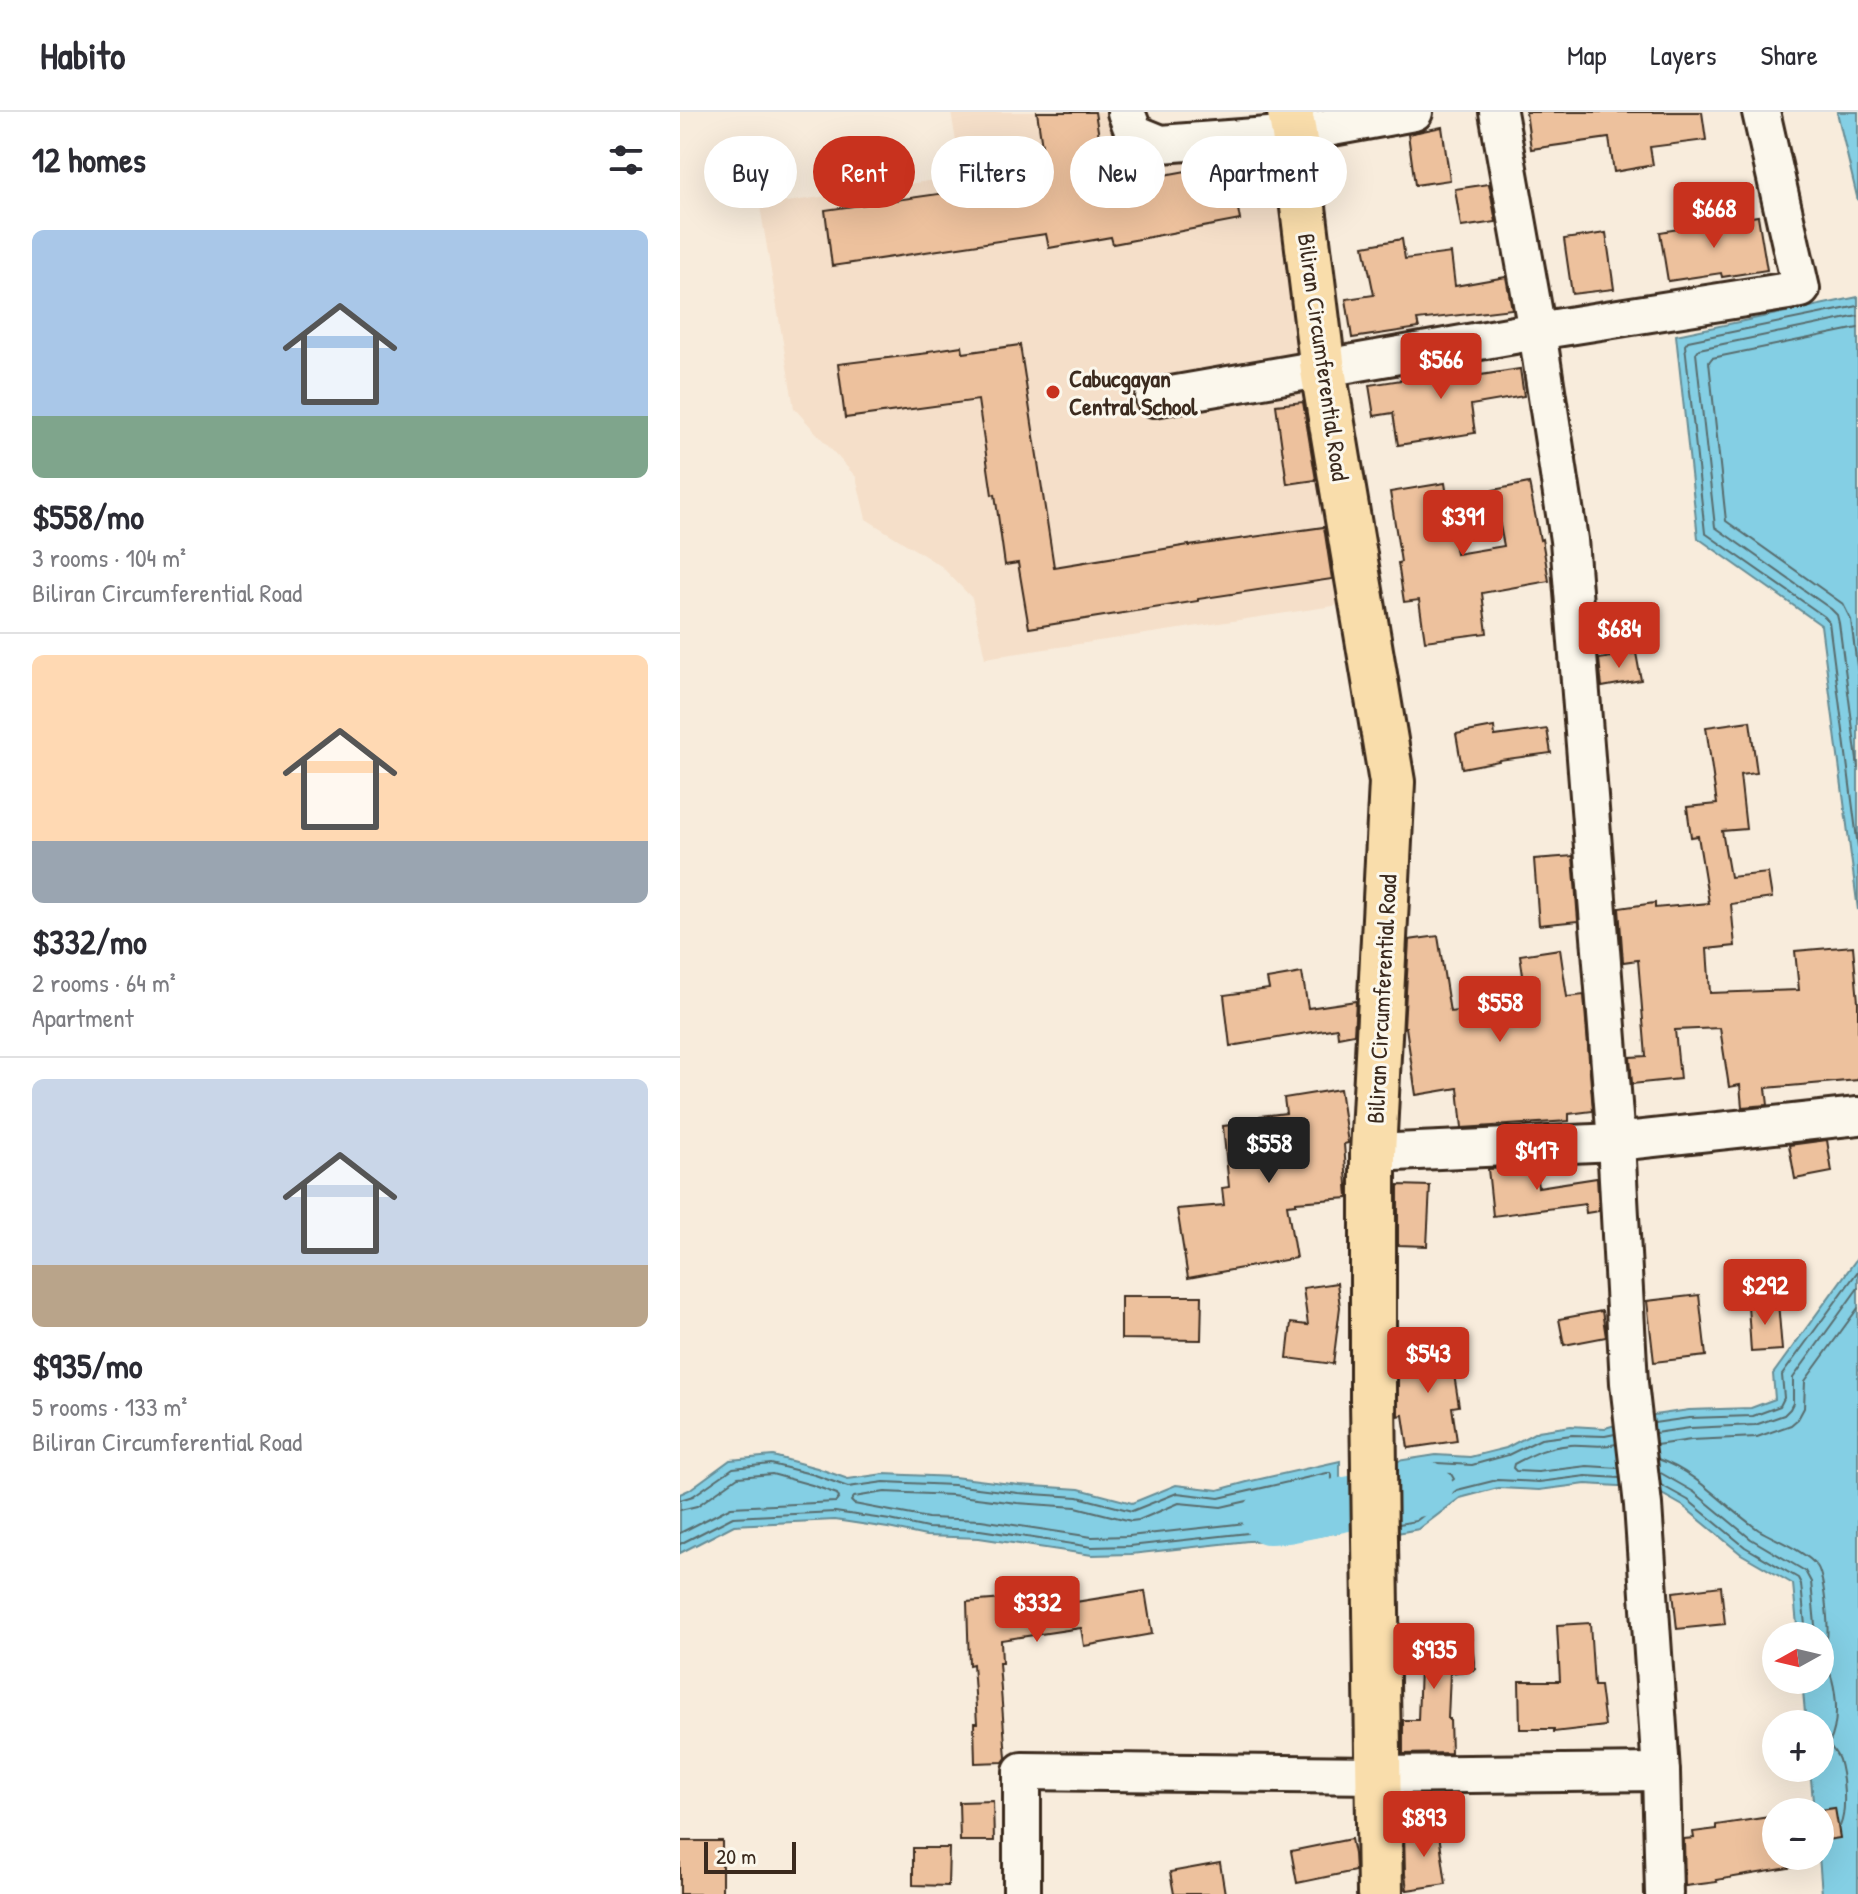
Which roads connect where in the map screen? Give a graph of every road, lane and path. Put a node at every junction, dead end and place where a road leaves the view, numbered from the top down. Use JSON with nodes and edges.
{"nodes":[{"id":1,"x":1126,"y":112,"type":"edge"},
{"id":2,"x":1414,"y":112,"type":"edge"},
{"id":3,"x":1498,"y":112,"type":"edge"},
{"id":4,"x":1761,"y":112,"type":"edge"},
{"id":5,"x":1292,"y":123,"type":"edge"},
{"id":6,"x":1537,"y":331,"type":"junction"},
{"id":7,"x":1323,"y":370,"type":"junction"},
{"id":8,"x":1154,"y":398,"type":"dead end"},
{"id":9,"x":1858,"y":1116,"type":"edge"},
{"id":10,"x":1616,"y":1142,"type":"junction"},
{"id":11,"x":1373,"y":1153,"type":"junction"},
{"id":12,"x":1661,"y":1772,"type":"junction"},
{"id":13,"x":1379,"y":1775,"type":"junction"},
{"id":14,"x":1022,"y":1894,"type":"edge"},
{"id":15,"x":1380,"y":1894,"type":"edge"},
{"id":16,"x":1664,"y":1894,"type":"edge"}],
"edges":[{"from":1,"to":5,"type":"street"},
{"from":2,"to":5,"type":"street"},
{"from":3,"to":6,"type":"street"},
{"from":4,"to":6,"type":"street"},
{"from":5,"to":7,"type":"main road","name":"Biliran Circumferential Road"},
{"from":6,"to":7,"type":"street"},
{"from":6,"to":10,"type":"street"},
{"from":7,"to":8,"type":"street"},
{"from":7,"to":11,"type":"main road","name":"Biliran Circumferential Road"},
{"from":9,"to":10,"type":"street"},
{"from":10,"to":11,"type":"street"},
{"from":10,"to":12,"type":"street"},
{"from":11,"to":13,"type":"main road","name":"Biliran Circumferential Road"},
{"from":12,"to":13,"type":"street"},
{"from":12,"to":16,"type":"street"},
{"from":13,"to":14,"type":"street"},
{"from":13,"to":15,"type":"main road","name":"Biliran Circumferential Road"}]}
